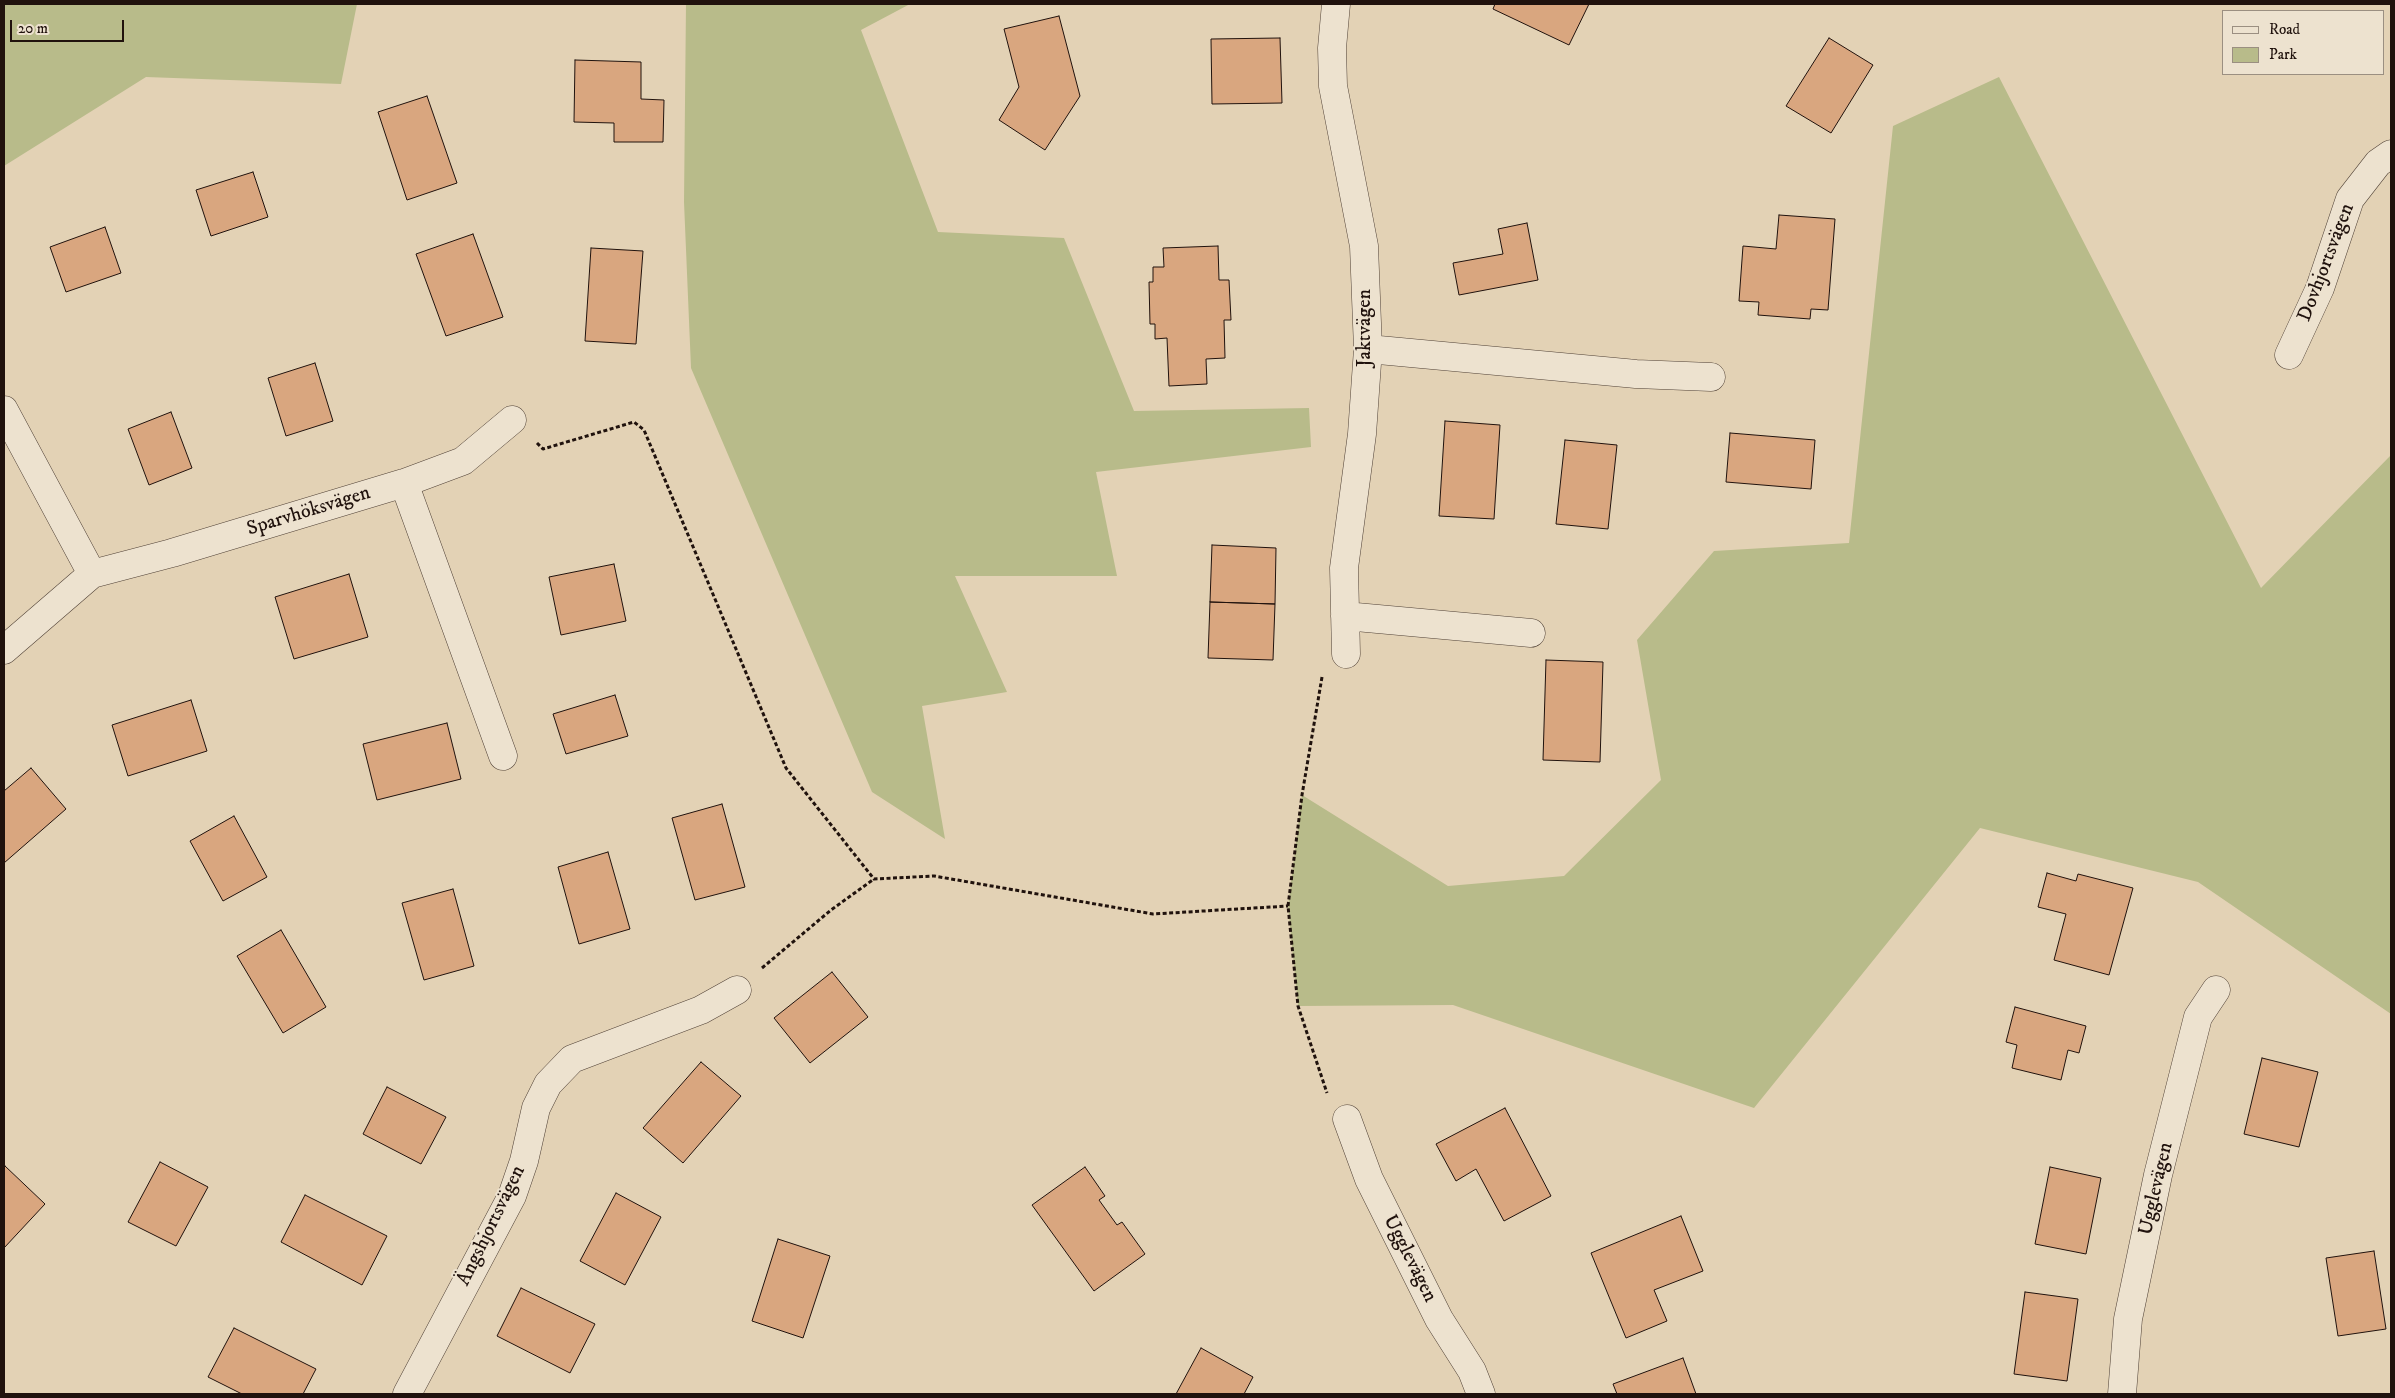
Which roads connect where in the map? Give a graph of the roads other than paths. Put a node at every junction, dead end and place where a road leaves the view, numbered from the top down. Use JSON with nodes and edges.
{"nodes":[{"id":1,"x":1336,"y":4,"type":"edge"},
{"id":2,"x":2391,"y":154,"type":"edge"},
{"id":3,"x":1368,"y":349,"type":"junction"},
{"id":4,"x":2289,"y":355,"type":"dead end"},
{"id":5,"x":1711,"y":377,"type":"dead end"},
{"id":6,"x":4,"y":410,"type":"edge"},
{"id":7,"x":512,"y":420,"type":"road end"},
{"id":8,"x":404,"y":483,"type":"junction"},
{"id":9,"x":92,"y":574,"type":"junction"},
{"id":10,"x":1345,"y":616,"type":"junction"},
{"id":11,"x":1531,"y":633,"type":"dead end"},
{"id":12,"x":4,"y":650,"type":"edge"},
{"id":13,"x":1346,"y":654,"type":"road end"},
{"id":14,"x":503,"y":756,"type":"dead end"},
{"id":15,"x":737,"y":990,"type":"road end"},
{"id":16,"x":2216,"y":990,"type":"dead end"},
{"id":17,"x":1347,"y":1119,"type":"road end"},
{"id":18,"x":407,"y":1394,"type":"edge"},
{"id":19,"x":1481,"y":1394,"type":"edge"},
{"id":20,"x":2122,"y":1394,"type":"edge"}],
"edges":[{"from":1,"to":3,"type":"street","name":"Jaktvägen"},
{"from":2,"to":4,"type":"street","name":"Dovhjortsvägen"},
{"from":3,"to":5,"type":"street"},
{"from":3,"to":10,"type":"street","name":"Jaktvägen"},
{"from":6,"to":9,"type":"street"},
{"from":7,"to":8,"type":"street","name":"Sparvhöksvägen"},
{"from":8,"to":9,"type":"street","name":"Sparvhöksvägen"},
{"from":8,"to":14,"type":"street"},
{"from":9,"to":12,"type":"street","name":"Sparvhöksvägen"},
{"from":10,"to":11,"type":"street"},
{"from":10,"to":13,"type":"street","name":"Jaktvägen"},
{"from":15,"to":18,"type":"street","name":"Ängshjortsvägen"},
{"from":16,"to":20,"type":"street","name":"Ugglevägen"},
{"from":17,"to":19,"type":"street","name":"Ugglevägen"}]}
